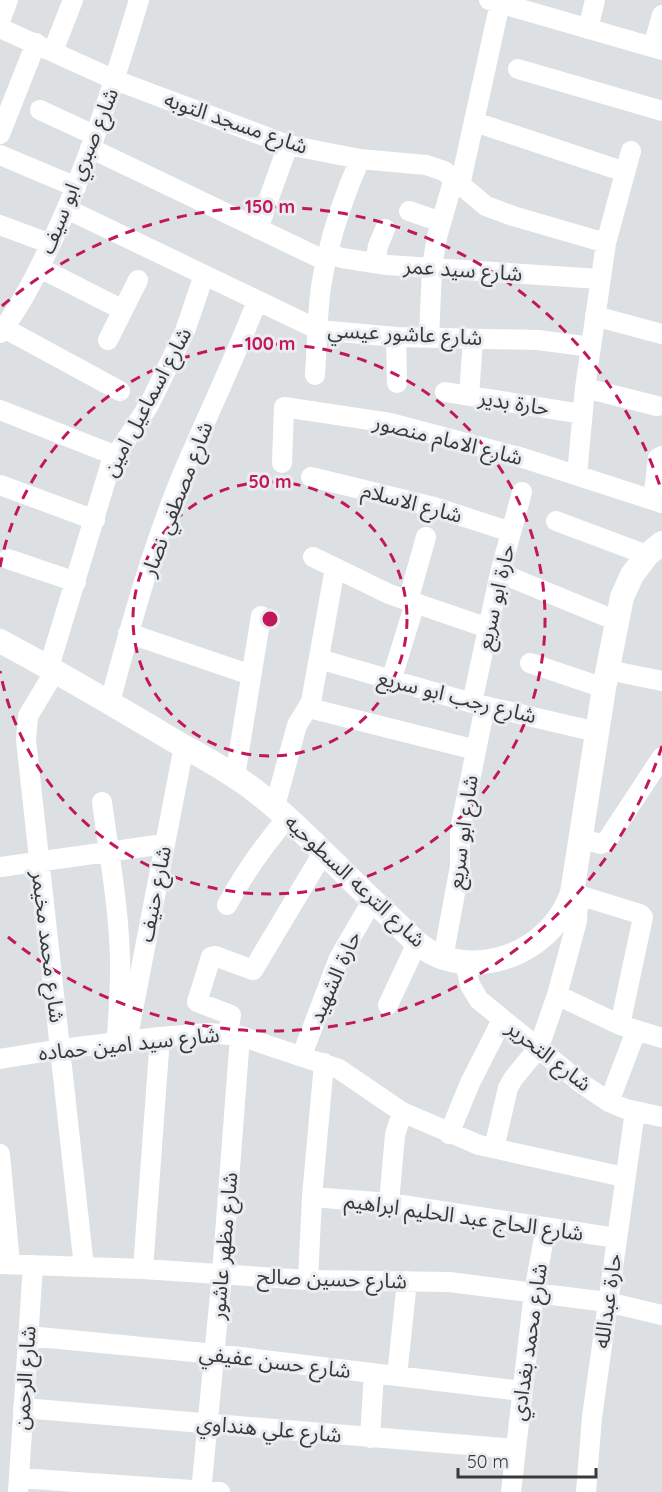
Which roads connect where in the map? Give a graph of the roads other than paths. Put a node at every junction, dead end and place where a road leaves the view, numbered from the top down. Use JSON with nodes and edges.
{"nodes":[{"id":1,"x":8,"y":0,"type":"edge"},
{"id":2,"x":73,"y":0,"type":"edge"},
{"id":3,"x":139,"y":0,"type":"edge"},
{"id":4,"x":595,"y":0,"type":"edge"},
{"id":5,"x":494,"y":2,"type":"edge"},
{"id":6,"x":527,"y":5,"type":"edge"},
{"id":7,"x":662,"y":15,"type":"edge"},
{"id":8,"x":0,"y":21,"type":"edge"},
{"id":9,"x":0,"y":28,"type":"edge"},
{"id":10,"x":588,"y":29,"type":"junction"},
{"id":11,"x":45,"y":47,"type":"junction"},
{"id":12,"x":658,"y":49,"type":"edge"},
{"id":13,"x":518,"y":69,"type":"dead end"},
{"id":14,"x":115,"y":80,"type":"junction"},
{"id":15,"x":40,"y":111,"type":"dead end"},
{"id":16,"x":662,"y":111,"type":"edge"},
{"id":17,"x":475,"y":122,"type":"junction"},
{"id":18,"x":0,"y":134,"type":"edge"},
{"id":19,"x":92,"y":141,"type":"junction"},
{"id":20,"x":288,"y":145,"type":"junction"},
{"id":21,"x":631,"y":151,"type":"dead end"},
{"id":22,"x":0,"y":155,"type":"edge"},
{"id":23,"x":360,"y":159,"type":"junction"},
{"id":24,"x":625,"y":172,"type":"junction"},
{"id":25,"x":457,"y":181,"type":"junction"},
{"id":26,"x":76,"y":187,"type":"junction"},
{"id":27,"x":67,"y":209,"type":"junction"},
{"id":28,"x":409,"y":211,"type":"dead end"},
{"id":29,"x":441,"y":222,"type":"junction"},
{"id":30,"x":0,"y":225,"type":"edge"},
{"id":31,"x":258,"y":229,"type":"junction"},
{"id":32,"x":385,"y":229,"type":"dead end"},
{"id":33,"x":606,"y":243,"type":"junction"},
{"id":34,"x":51,"y":244,"type":"junction"},
{"id":35,"x":327,"y":257,"type":"junction"},
{"id":36,"x":375,"y":263,"type":"junction"},
{"id":37,"x":432,"y":267,"type":"junction"},
{"id":38,"x":40,"y":268,"type":"junction"},
{"id":39,"x":204,"y":275,"type":"junction"},
{"id":40,"x":600,"y":279,"type":"junction"},
{"id":41,"x":138,"y":280,"type":"dead end"},
{"id":42,"x":257,"y":301,"type":"junction"},
{"id":43,"x":123,"y":310,"type":"junction"},
{"id":44,"x":595,"y":316,"type":"junction"},
{"id":45,"x":2,"y":330,"type":"edge"},
{"id":46,"x":319,"y":330,"type":"junction"},
{"id":47,"x":662,"y":334,"type":"edge"},
{"id":48,"x":396,"y":337,"type":"junction"},
{"id":49,"x":429,"y":338,"type":"junction"},
{"id":50,"x":473,"y":339,"type":"junction"},
{"id":51,"x":108,"y":340,"type":"dead end"},
{"id":52,"x":591,"y":347,"type":"junction"},
{"id":53,"x":315,"y":375,"type":"dead end"},
{"id":54,"x":397,"y":383,"type":"dead end"},
{"id":55,"x":585,"y":388,"type":"junction"},
{"id":56,"x":120,"y":391,"type":"dead end"},
{"id":57,"x":445,"y":392,"type":"dead end"},
{"id":58,"x":469,"y":396,"type":"junction"},
{"id":59,"x":657,"y":406,"type":"dead end"},
{"id":60,"x":0,"y":410,"type":"edge"},
{"id":61,"x":582,"y":414,"type":"junction"},
{"id":62,"x":114,"y":455,"type":"junction"},
{"id":63,"x":662,"y":456,"type":"edge"},
{"id":64,"x":282,"y":463,"type":"dead end"},
{"id":65,"x":577,"y":475,"type":"junction"},
{"id":66,"x":311,"y":477,"type":"dead end"},
{"id":67,"x":0,"y":486,"type":"edge"},
{"id":68,"x":522,"y":492,"type":"dead end"},
{"id":69,"x":657,"y":501,"type":"edge"},
{"id":70,"x":95,"y":520,"type":"junction"},
{"id":71,"x":556,"y":521,"type":"dead end"},
{"id":72,"x":511,"y":532,"type":"junction"},
{"id":73,"x":426,"y":537,"type":"dead end"},
{"id":74,"x":655,"y":549,"type":"edge"},
{"id":75,"x":313,"y":557,"type":"dead end"},
{"id":76,"x":8,"y":559,"type":"dead end"},
{"id":77,"x":335,"y":568,"type":"junction"},
{"id":78,"x":500,"y":573,"type":"junction"},
{"id":79,"x":76,"y":582,"type":"junction"},
{"id":80,"x":412,"y":602,"type":"junction"},
{"id":81,"x":261,"y":616,"type":"dead end"},
{"id":82,"x":616,"y":621,"type":"junction"},
{"id":83,"x":488,"y":628,"type":"junction"},
{"id":84,"x":128,"y":633,"type":"junction"},
{"id":85,"x":0,"y":641,"type":"edge"},
{"id":86,"x":319,"y":659,"type":"junction"},
{"id":87,"x":530,"y":663,"type":"dead end"},
{"id":88,"x":52,"y":669,"type":"junction"},
{"id":89,"x":251,"y":675,"type":"junction"},
{"id":90,"x":606,"y":679,"type":"junction"},
{"id":91,"x":391,"y":681,"type":"junction"},
{"id":92,"x":662,"y":681,"type":"edge"},
{"id":93,"x":110,"y":702,"type":"junction"},
{"id":94,"x":479,"y":705,"type":"junction"},
{"id":95,"x":309,"y":708,"type":"junction"},
{"id":96,"x":597,"y":732,"type":"junction"},
{"id":97,"x":183,"y":746,"type":"junction"},
{"id":98,"x":476,"y":750,"type":"junction"},
{"id":99,"x":662,"y":757,"type":"edge"},
{"id":100,"x":235,"y":776,"type":"junction"},
{"id":101,"x":102,"y":802,"type":"dead end"},
{"id":102,"x":282,"y":812,"type":"junction"},
{"id":103,"x":581,"y":838,"type":"junction"},
{"id":104,"x":164,"y":844,"type":"junction"},
{"id":105,"x":108,"y":851,"type":"junction"},
{"id":106,"x":322,"y":853,"type":"junction"},
{"id":107,"x":38,"y":861,"type":"junction"},
{"id":108,"x":0,"y":867,"type":"edge"},
{"id":109,"x":575,"y":895,"type":"junction"},
{"id":110,"x":372,"y":901,"type":"junction"},
{"id":111,"x":227,"y":905,"type":"dead end"},
{"id":112,"x":417,"y":943,"type":"junction"},
{"id":113,"x":454,"y":960,"type":"junction"},
{"id":114,"x":557,"y":995,"type":"junction"},
{"id":115,"x":388,"y":1005,"type":"dead end"},
{"id":116,"x":502,"y":1020,"type":"junction"},
{"id":117,"x":628,"y":1028,"type":"junction"},
{"id":118,"x":234,"y":1035,"type":"junction"},
{"id":119,"x":160,"y":1037,"type":"junction"},
{"id":120,"x":662,"y":1038,"type":"edge"},
{"id":121,"x":122,"y":1041,"type":"junction"},
{"id":122,"x":539,"y":1047,"type":"junction"},
{"id":123,"x":61,"y":1049,"type":"junction"},
{"id":124,"x":302,"y":1055,"type":"junction"},
{"id":125,"x":0,"y":1059,"type":"edge"},
{"id":126,"x":324,"y":1063,"type":"junction"},
{"id":127,"x":609,"y":1102,"type":"junction"},
{"id":128,"x":635,"y":1111,"type":"junction"},
{"id":129,"x":402,"y":1112,"type":"junction"},
{"id":130,"x":662,"y":1117,"type":"edge"},
{"id":131,"x":449,"y":1134,"type":"junction"},
{"id":132,"x":494,"y":1148,"type":"junction"},
{"id":133,"x":0,"y":1154,"type":"edge"},
{"id":134,"x":624,"y":1178,"type":"junction"},
{"id":135,"x":312,"y":1197,"type":"junction"},
{"id":136,"x":388,"y":1203,"type":"junction"},
{"id":137,"x":546,"y":1227,"type":"junction"},
{"id":138,"x":616,"y":1238,"type":"junction"},
{"id":139,"x":5,"y":1264,"type":"edge"},
{"id":140,"x":33,"y":1265,"type":"junction"},
{"id":141,"x":84,"y":1267,"type":"junction"},
{"id":142,"x":143,"y":1269,"type":"junction"},
{"id":143,"x":222,"y":1274,"type":"junction"},
{"id":144,"x":308,"y":1280,"type":"junction"},
{"id":145,"x":407,"y":1281,"type":"junction"},
{"id":146,"x":534,"y":1292,"type":"junction"},
{"id":147,"x":607,"y":1302,"type":"junction"},
{"id":148,"x":662,"y":1315,"type":"edge"},
{"id":149,"x":28,"y":1336,"type":"junction"},
{"id":150,"x":215,"y":1354,"type":"junction"},
{"id":151,"x":374,"y":1373,"type":"junction"},
{"id":152,"x":397,"y":1376,"type":"junction"},
{"id":153,"x":522,"y":1391,"type":"junction"},
{"id":154,"x":23,"y":1408,"type":"junction"},
{"id":155,"x":207,"y":1424,"type":"junction"},
{"id":156,"x":370,"y":1438,"type":"junction"},
{"id":157,"x":515,"y":1449,"type":"junction"},
{"id":158,"x":18,"y":1485,"type":"edge"},
{"id":159,"x":207,"y":1492,"type":"edge"},
{"id":160,"x":511,"y":1492,"type":"edge"},
{"id":161,"x":586,"y":1492,"type":"edge"}],
"edges":[{"from":1,"to":8,"type":"street"},
{"from":2,"to":11,"type":"street"},
{"from":3,"to":14,"type":"street","name":"شارع صبري ابو سيف"},
{"from":4,"to":10,"type":"street"},
{"from":5,"to":6,"type":"street"},
{"from":5,"to":17,"type":"street"},
{"from":6,"to":10,"type":"street"},
{"from":7,"to":12,"type":"street"},
{"from":9,"to":11,"type":"street","name":"شارع مسجد التوبه"},
{"from":10,"to":12,"type":"street"},
{"from":11,"to":14,"type":"street","name":"شارع مسجد التوبه"},
{"from":11,"to":18,"type":"street"},
{"from":13,"to":16,"type":"street"},
{"from":14,"to":19,"type":"street","name":"شارع صبري ابو سيف"},
{"from":14,"to":20,"type":"street","name":"شارع مسجد التوبه"},
{"from":15,"to":19,"type":"street","name":"شارع سيد عمر"},
{"from":17,"to":24,"type":"street"},
{"from":17,"to":25,"type":"street"},
{"from":19,"to":26,"type":"street","name":"شارع صبري ابو سيف"},
{"from":19,"to":31,"type":"street","name":"شارع سيد عمر"},
{"from":20,"to":23,"type":"street","name":"شارع مسجد التوبه"},
{"from":20,"to":31,"type":"street"},
{"from":21,"to":24,"type":"street"},
{"from":22,"to":26,"type":"street"},
{"from":23,"to":25,"type":"street","name":"شارع مسجد التوبه"},
{"from":23,"to":35,"type":"street"},
{"from":24,"to":33,"type":"street"},
{"from":25,"to":29,"type":"street"},
{"from":25,"to":33,"type":"street","name":"شارع مسجد التوبه"},
{"from":26,"to":27,"type":"street","name":"شارع صبري ابو سيف"},
{"from":27,"to":34,"type":"street","name":"شارع صبري ابو سيف"},
{"from":27,"to":39,"type":"street","name":"شارع عاشور عيسي"},
{"from":28,"to":29,"type":"street"},
{"from":29,"to":37,"type":"street"},
{"from":30,"to":34,"type":"street"},
{"from":31,"to":35,"type":"street","name":"شارع سيد عمر"},
{"from":32,"to":36,"type":"street"},
{"from":33,"to":40,"type":"street"},
{"from":34,"to":38,"type":"street","name":"شارع صبري ابو سيف"},
{"from":35,"to":36,"type":"street","name":"شارع سيد عمر"},
{"from":35,"to":46,"type":"street"},
{"from":36,"to":37,"type":"street","name":"شارع سيد عمر"},
{"from":37,"to":40,"type":"street","name":"شارع سيد عمر"},
{"from":37,"to":49,"type":"street"},
{"from":38,"to":43,"type":"street"},
{"from":38,"to":45,"type":"street","name":"شارع صبري ابو سيف"},
{"from":39,"to":42,"type":"street","name":"شارع عاشور عيسي"},
{"from":39,"to":62,"type":"street","name":"شارع اسماعيل امين"},
{"from":40,"to":44,"type":"street"},
{"from":41,"to":43,"type":"street"},
{"from":42,"to":46,"type":"street","name":"شارع عاشور عيسي"},
{"from":42,"to":84,"type":"street","name":"شارع مصطفي نصار"},
{"from":43,"to":51,"type":"street"},
{"from":44,"to":47,"type":"street"},
{"from":44,"to":52,"type":"street"},
{"from":45,"to":56,"type":"street"},
{"from":46,"to":48,"type":"street","name":"شارع عاشور عيسي"},
{"from":46,"to":53,"type":"street"},
{"from":48,"to":49,"type":"street","name":"شارع عاشور عيسي"},
{"from":48,"to":54,"type":"street"},
{"from":49,"to":50,"type":"street","name":"شارع عاشور عيسي"},
{"from":50,"to":52,"type":"street","name":"شارع عاشور عيسي"},
{"from":50,"to":58,"type":"street"},
{"from":52,"to":55,"type":"street"},
{"from":55,"to":59,"type":"street"},
{"from":55,"to":61,"type":"street"},
{"from":57,"to":58,"type":"street","name":"حارة بدير"},
{"from":58,"to":61,"type":"street","name":"حارة بدير"},
{"from":60,"to":62,"type":"street"},
{"from":61,"to":65,"type":"street"},
{"from":62,"to":70,"type":"street","name":"شارع اسماعيل امين"},
{"from":63,"to":69,"type":"street"},
{"from":64,"to":65,"type":"street","name":"شارع الامام منصور"},
{"from":65,"to":69,"type":"street","name":"شارع الامام منصور"},
{"from":66,"to":72,"type":"street","name":"شارع الاسلام"},
{"from":67,"to":70,"type":"street"},
{"from":68,"to":72,"type":"street","name":"حارة ابو سريع"},
{"from":70,"to":79,"type":"street","name":"شارع اسماعيل امين"},
{"from":71,"to":74,"type":"street"},
{"from":72,"to":78,"type":"street","name":"حارة ابو سريع"},
{"from":73,"to":80,"type":"street"},
{"from":74,"to":82,"type":"street"},
{"from":75,"to":77,"type":"street"},
{"from":76,"to":79,"type":"street"},
{"from":77,"to":80,"type":"street"},
{"from":77,"to":86,"type":"street"},
{"from":78,"to":82,"type":"street"},
{"from":78,"to":83,"type":"street","name":"حارة ابو سريع"},
{"from":79,"to":88,"type":"street","name":"شارع اسماعيل امين"},
{"from":80,"to":83,"type":"street"},
{"from":80,"to":91,"type":"street"},
{"from":81,"to":89,"type":"street"},
{"from":82,"to":90,"type":"street"},
{"from":83,"to":94,"type":"street","name":"حارة ابو سريع"},
{"from":84,"to":89,"type":"street"},
{"from":84,"to":93,"type":"street","name":"شارع مصطفي نصار"},
{"from":85,"to":88,"type":"street","name":"شارع الترعه السطوحيه"},
{"from":86,"to":91,"type":"street","name":"شارع رجب ابو سريع"},
{"from":86,"to":95,"type":"street"},
{"from":87,"to":90,"type":"street"},
{"from":88,"to":93,"type":"street","name":"شارع الترعه السطوحيه"},
{"from":88,"to":107,"type":"street","name":"شارع محمد مخيمر"},
{"from":89,"to":100,"type":"street"},
{"from":90,"to":92,"type":"street"},
{"from":90,"to":96,"type":"street"},
{"from":91,"to":94,"type":"street","name":"شارع رجب ابو سريع"},
{"from":93,"to":97,"type":"street","name":"شارع الترعه السطوحيه"},
{"from":94,"to":96,"type":"street","name":"شارع رجب ابو سريع"},
{"from":94,"to":98,"type":"street","name":"شارع ابو سريع"},
{"from":95,"to":98,"type":"street"},
{"from":95,"to":102,"type":"street"},
{"from":96,"to":103,"type":"street"},
{"from":97,"to":100,"type":"street","name":"شارع الترعه السطوحيه"},
{"from":97,"to":104,"type":"street","name":"شارع حنيف"},
{"from":98,"to":113,"type":"street","name":"شارع ابو سريع"},
{"from":99,"to":103,"type":"street"},
{"from":100,"to":102,"type":"street","name":"شارع الترعه السطوحيه"},
{"from":101,"to":105,"type":"street"},
{"from":102,"to":106,"type":"street","name":"شارع الترعه السطوحيه"},
{"from":102,"to":111,"type":"street"},
{"from":103,"to":109,"type":"street"},
{"from":104,"to":105,"type":"street"},
{"from":104,"to":121,"type":"street","name":"شارع حنيف"},
{"from":105,"to":107,"type":"street"},
{"from":105,"to":121,"type":"street"},
{"from":106,"to":110,"type":"street","name":"شارع الترعه السطوحيه"},
{"from":106,"to":118,"type":"street"},
{"from":107,"to":108,"type":"street"},
{"from":107,"to":123,"type":"street","name":"شارع محمد مخيمر"},
{"from":109,"to":113,"type":"street"},
{"from":109,"to":114,"type":"street"},
{"from":109,"to":117,"type":"street"},
{"from":110,"to":112,"type":"street","name":"شارع الترعه السطوحيه"},
{"from":110,"to":124,"type":"street","name":"حارة الشهيد"},
{"from":112,"to":113,"type":"street","name":"شارع الترعه السطوحيه"},
{"from":112,"to":115,"type":"street"},
{"from":113,"to":116,"type":"street","name":"شارع التحرير"},
{"from":114,"to":117,"type":"street"},
{"from":114,"to":122,"type":"street"},
{"from":116,"to":122,"type":"street","name":"شارع التحرير"},
{"from":116,"to":131,"type":"street"},
{"from":117,"to":120,"type":"street"},
{"from":117,"to":127,"type":"street"},
{"from":118,"to":119,"type":"street","name":"شارع سيد امين حماده"},
{"from":118,"to":124,"type":"street","name":"شارع سيد امين حماده"},
{"from":118,"to":143,"type":"street","name":"شارع مظهر عاشور"},
{"from":119,"to":121,"type":"street","name":"شارع سيد امين حماده"},
{"from":119,"to":142,"type":"street"},
{"from":121,"to":123,"type":"street","name":"شارع سيد امين حماده"},
{"from":122,"to":127,"type":"street","name":"شارع التحرير"},
{"from":122,"to":132,"type":"street"},
{"from":123,"to":125,"type":"street","name":"شارع سيد امين حماده"},
{"from":123,"to":141,"type":"street","name":"شارع محمد مخيمر"},
{"from":124,"to":126,"type":"street","name":"شارع سيد امين حماده"},
{"from":126,"to":129,"type":"street","name":"شارع سيد امين حماده"},
{"from":126,"to":135,"type":"street"},
{"from":127,"to":128,"type":"street","name":"شارع التحرير"},
{"from":128,"to":130,"type":"street","name":"شارع التحرير"},
{"from":128,"to":134,"type":"street","name":"حارة عبدالله"},
{"from":129,"to":131,"type":"street","name":"شارع سيد امين حماده"},
{"from":129,"to":136,"type":"street"},
{"from":131,"to":132,"type":"street","name":"شارع سيد امين حماده"},
{"from":132,"to":134,"type":"street","name":"شارع سيد امين حماده"},
{"from":133,"to":139,"type":"street"},
{"from":134,"to":138,"type":"street","name":"حارة عبدالله"},
{"from":135,"to":136,"type":"street","name":"شارع الحاج عبد الحليم ابراهيم"},
{"from":135,"to":144,"type":"street"},
{"from":136,"to":137,"type":"street","name":"شارع الحاج عبد الحليم ابراهيم"},
{"from":137,"to":138,"type":"street","name":"شارع الحاج عبد الحليم ابراهيم"},
{"from":137,"to":146,"type":"street","name":"شارع محمد بغدادي"},
{"from":138,"to":147,"type":"street","name":"حارة عبدالله"},
{"from":139,"to":140,"type":"street","name":"شارع حسين صالح"},
{"from":140,"to":141,"type":"street","name":"شارع حسين صالح"},
{"from":140,"to":149,"type":"street","name":"شارع الرحمن"},
{"from":141,"to":142,"type":"street","name":"شارع حسين صالح"},
{"from":142,"to":143,"type":"street","name":"شارع حسين صالح"},
{"from":143,"to":144,"type":"street","name":"شارع حسين صالح"},
{"from":143,"to":150,"type":"street","name":"شارع مظهر عاشور"},
{"from":144,"to":145,"type":"street","name":"شارع حسين صالح"},
{"from":145,"to":146,"type":"street","name":"شارع حسين صالح"},
{"from":145,"to":152,"type":"street"},
{"from":146,"to":147,"type":"street","name":"شارع حسين صالح"},
{"from":146,"to":153,"type":"street","name":"شارع محمد بغدادي"},
{"from":147,"to":148,"type":"street","name":"شارع حسين صالح"},
{"from":147,"to":161,"type":"street","name":"حارة عبدالله"},
{"from":149,"to":150,"type":"street","name":"شارع حسن عفيفي"},
{"from":149,"to":154,"type":"street","name":"شارع الرحمن"},
{"from":150,"to":151,"type":"street","name":"شارع حسن عفيفي"},
{"from":150,"to":155,"type":"street","name":"شارع مظهر عاشور"},
{"from":151,"to":152,"type":"street","name":"شارع حسن عفيفي"},
{"from":151,"to":156,"type":"street"},
{"from":152,"to":153,"type":"street","name":"شارع حسن عفيفي"},
{"from":153,"to":157,"type":"street","name":"شارع محمد بغدادي"},
{"from":154,"to":155,"type":"street","name":"شارع علي هنداوي"},
{"from":154,"to":158,"type":"street","name":"شارع الرحمن"},
{"from":155,"to":156,"type":"street","name":"شارع علي هنداوي"},
{"from":155,"to":159,"type":"street","name":"شارع مظهر عاشور"},
{"from":156,"to":157,"type":"street","name":"شارع علي هنداوي"},
{"from":157,"to":160,"type":"street","name":"شارع محمد بغدادي"},
{"from":158,"to":159,"type":"street"}]}
